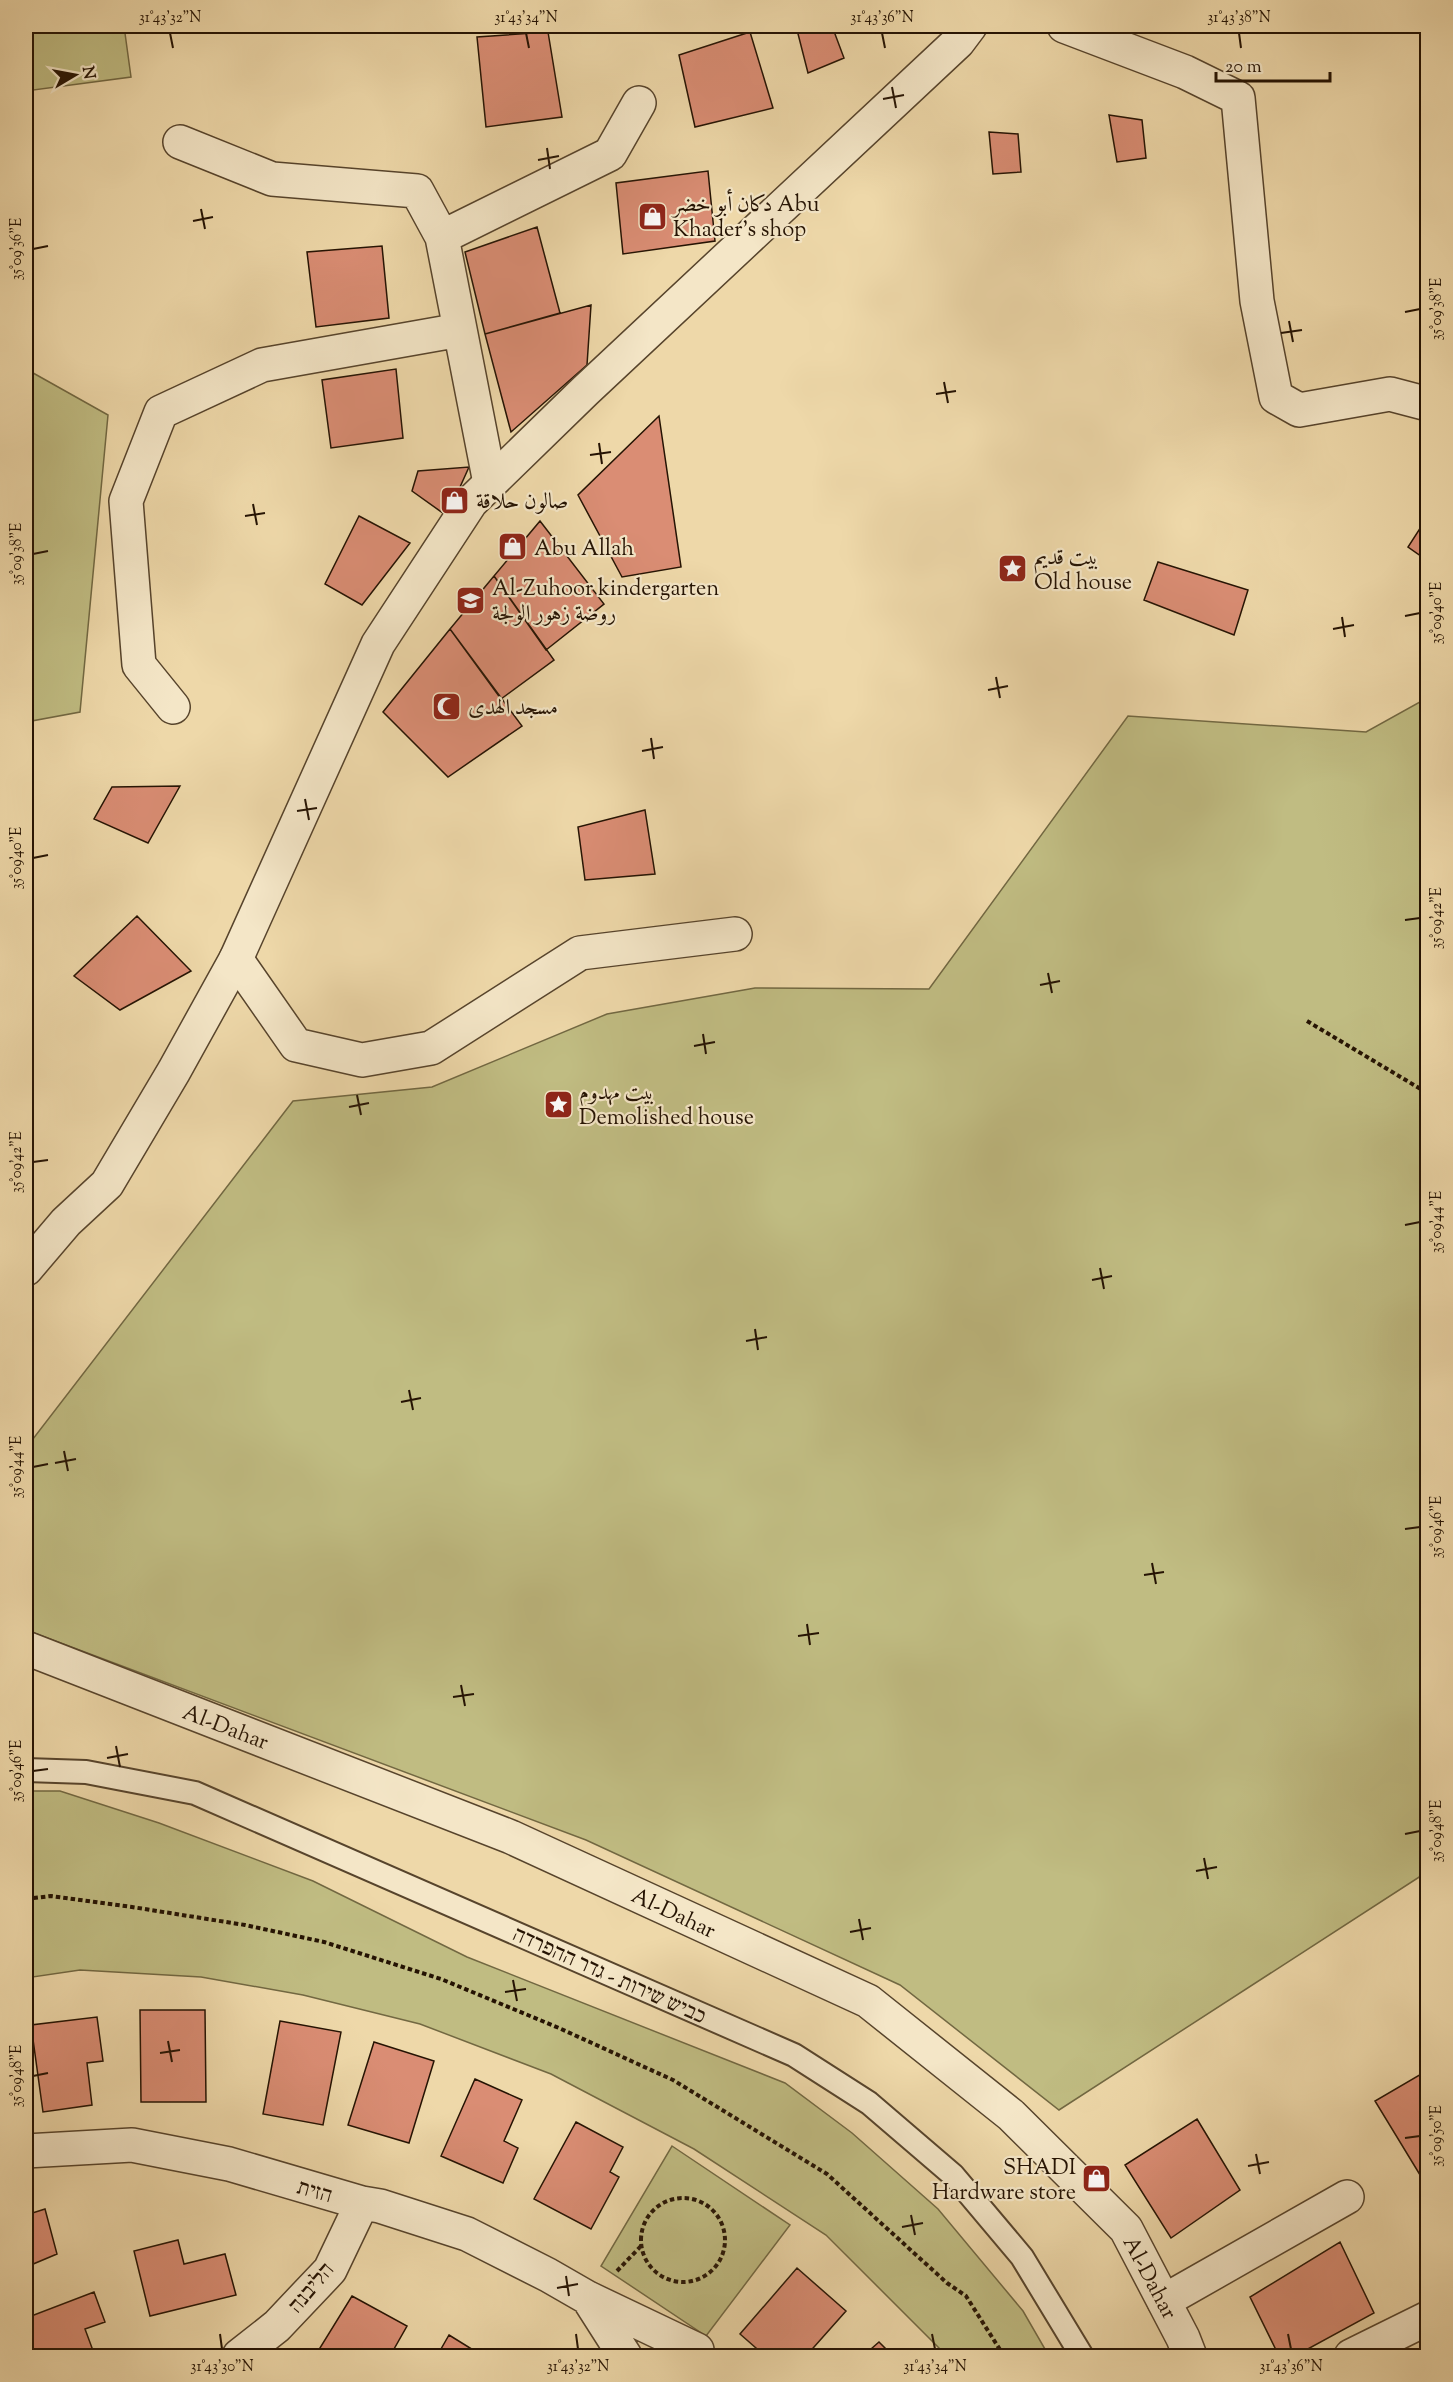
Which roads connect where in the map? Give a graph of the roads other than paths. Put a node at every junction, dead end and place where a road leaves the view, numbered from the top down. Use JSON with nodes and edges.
{"nodes":[{"id":1,"x":970,"y":26,"type":"edge"},
{"id":2,"x":1064,"y":26,"type":"edge"},
{"id":3,"x":639,"y":103,"type":"dead end"},
{"id":4,"x":180,"y":141,"type":"dead end"},
{"id":5,"x":442,"y":237,"type":"junction"},
{"id":6,"x":460,"y":330,"type":"junction"},
{"id":7,"x":1428,"y":404,"type":"edge"},
{"id":8,"x":490,"y":483,"type":"junction"},
{"id":9,"x":173,"y":707,"type":"dead end"},
{"id":10,"x":735,"y":934,"type":"dead end"},
{"id":11,"x":236,"y":958,"type":"junction"},
{"id":12,"x":26,"y":1269,"type":"edge"},
{"id":13,"x":26,"y":1648,"type":"edge"},
{"id":14,"x":26,"y":1770,"type":"edge"},
{"id":15,"x":26,"y":2151,"type":"edge"},
{"id":16,"x":1347,"y":2197,"type":"dead end"},
{"id":17,"x":362,"y":2203,"type":"junction"},
{"id":18,"x":588,"y":2298,"type":"junction"},
{"id":19,"x":1164,"y":2301,"type":"junction"},
{"id":20,"x":1428,"y":2318,"type":"edge"},
{"id":21,"x":697,"y":2354,"type":"edge"},
{"id":22,"x":240,"y":2356,"type":"edge"},
{"id":23,"x":625,"y":2356,"type":"edge"},
{"id":24,"x":1082,"y":2356,"type":"edge"},
{"id":25,"x":1190,"y":2356,"type":"edge"},
{"id":26,"x":1351,"y":2356,"type":"edge"}],
"edges":[{"from":1,"to":8,"type":"street"},
{"from":2,"to":7,"type":"street"},
{"from":3,"to":5,"type":"street"},
{"from":4,"to":5,"type":"street"},
{"from":5,"to":6,"type":"street"},
{"from":6,"to":8,"type":"street"},
{"from":6,"to":9,"type":"street"},
{"from":8,"to":11,"type":"street"},
{"from":10,"to":11,"type":"street"},
{"from":11,"to":12,"type":"street"},
{"from":13,"to":19,"type":"street","name":"Al-Dahar"},
{"from":14,"to":24,"type":"lane","name":"כביש שירות - גדר ההפרדה"},
{"from":15,"to":17,"type":"street","name":"הזית"},
{"from":16,"to":19,"type":"street"},
{"from":17,"to":18,"type":"street","name":"הזית"},
{"from":17,"to":22,"type":"street","name":"הליבנה"},
{"from":18,"to":21,"type":"street","name":"הזית"},
{"from":18,"to":23,"type":"street","name":"הזית"},
{"from":19,"to":25,"type":"street","name":"Al-Dahar"},
{"from":20,"to":26,"type":"street"}]}
